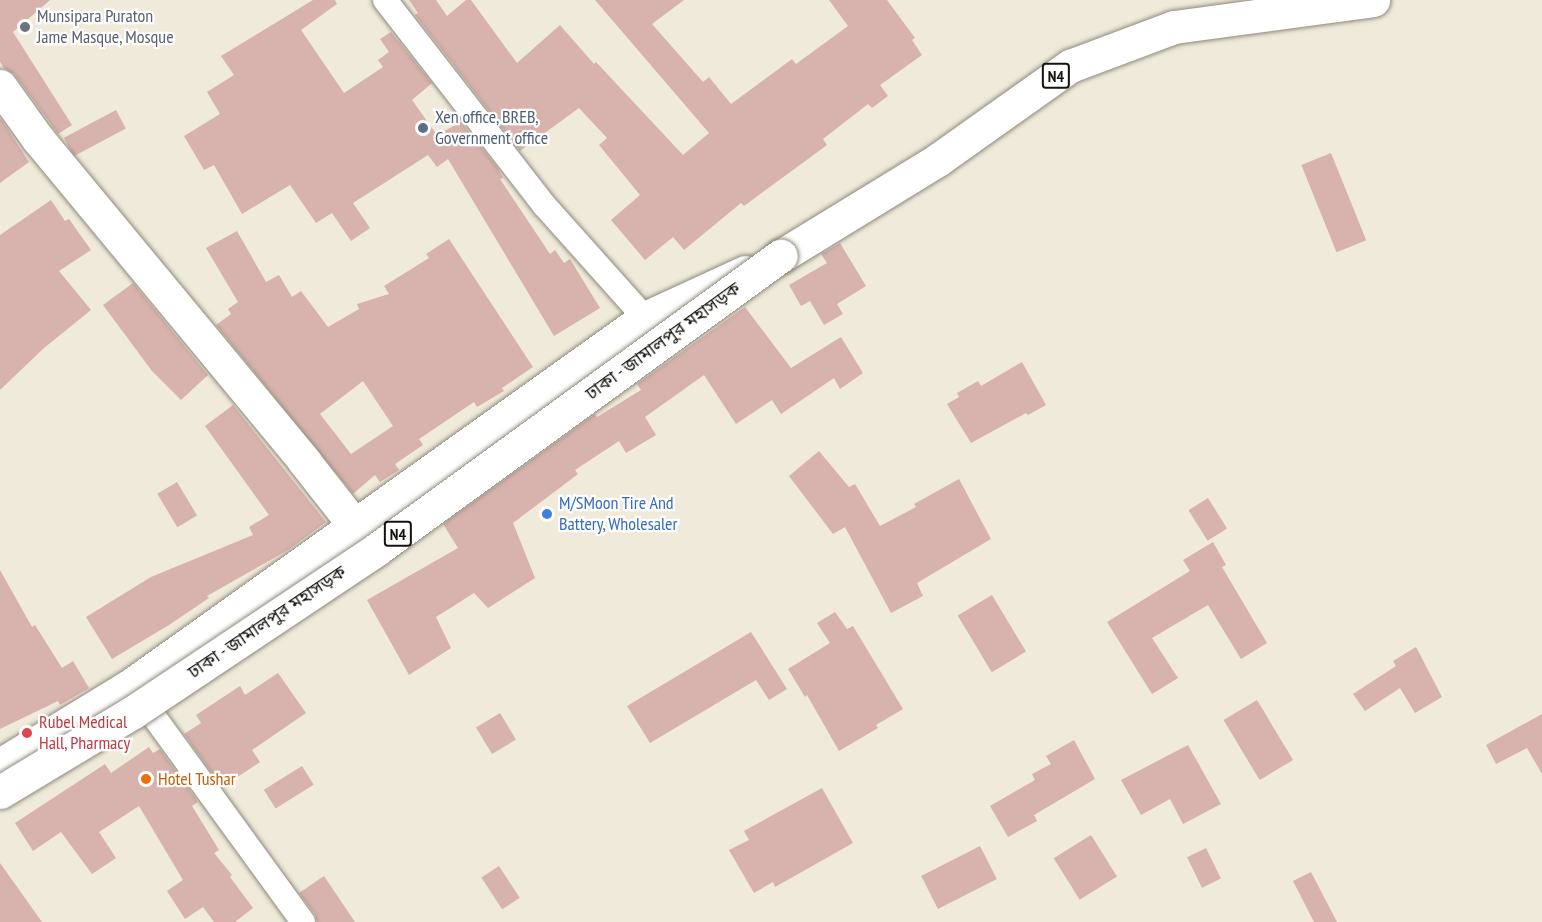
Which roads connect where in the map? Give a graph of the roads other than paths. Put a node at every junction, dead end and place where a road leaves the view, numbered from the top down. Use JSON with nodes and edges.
{"nodes":[{"id":1,"x":385,"y":0,"type":"edge"},
{"id":2,"x":1372,"y":0,"type":"edge"},
{"id":3,"x":0,"y":86,"type":"edge"},
{"id":4,"x":781,"y":256,"type":"junction"},
{"id":5,"x":645,"y":318,"type":"junction"},
{"id":6,"x":355,"y":526,"type":"junction"},
{"id":7,"x":131,"y":686,"type":"junction"},
{"id":8,"x":0,"y":765,"type":"edge"},
{"id":9,"x":0,"y":792,"type":"edge"},
{"id":10,"x":303,"y":922,"type":"edge"}],
"edges":[{"from":1,"to":5,"type":"street"},
{"from":2,"to":4,"type":"main road","name":"ঢাকা - জামালপুর মহাসড়ক","number":"N4"},
{"from":3,"to":6,"type":"main road"},
{"from":4,"to":5,"type":"main road"},
{"from":4,"to":9,"type":"main road","name":"ঢাকা - জামালপুর মহাসড়ক","number":"N4","bridge":true},
{"from":5,"to":6,"type":"main road"},
{"from":6,"to":7,"type":"main road"},
{"from":7,"to":8,"type":"main road"},
{"from":7,"to":10,"type":"street"}]}
